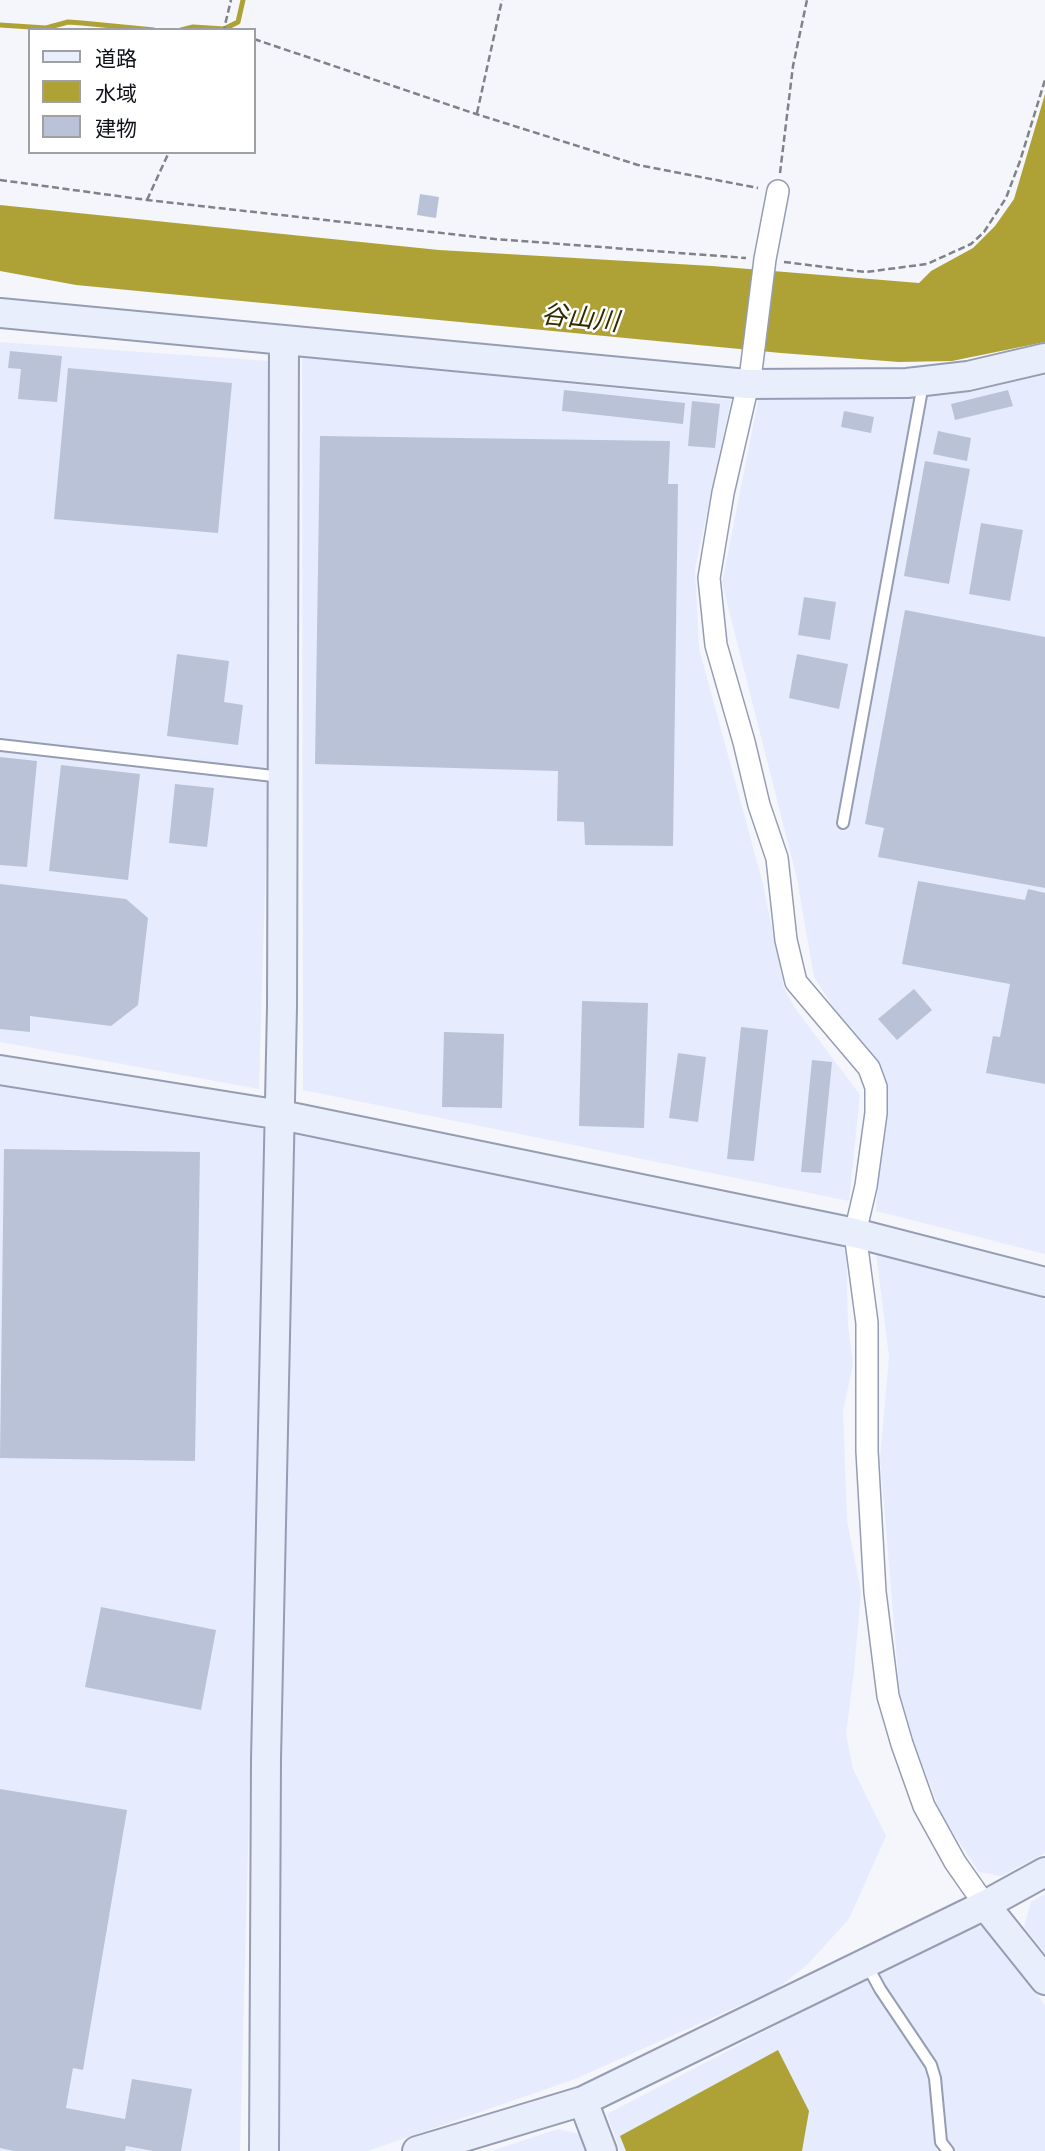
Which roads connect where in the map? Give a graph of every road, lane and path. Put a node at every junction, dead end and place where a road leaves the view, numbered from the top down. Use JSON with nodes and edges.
{"nodes":[{"id":1,"x":231,"y":0,"type":"edge"},
{"id":2,"x":502,"y":0,"type":"edge"},
{"id":3,"x":807,"y":0,"type":"edge"},
{"id":4,"x":225,"y":28,"type":"edge"},
{"id":5,"x":256,"y":39,"type":"edge"},
{"id":6,"x":1045,"y":80,"type":"edge"},
{"id":7,"x":476,"y":114,"type":"junction"},
{"id":8,"x":168,"y":154,"type":"edge"},
{"id":9,"x":0,"y":180,"type":"edge"},
{"id":10,"x":778,"y":191,"type":"junction"},
{"id":11,"x":147,"y":200,"type":"junction"},
{"id":12,"x":765,"y":259,"type":"junction"},
{"id":13,"x":0,"y":313,"type":"edge"},
{"id":14,"x":284,"y":340,"type":"junction"},
{"id":15,"x":1045,"y":358,"type":"edge"},
{"id":16,"x":749,"y":377,"type":"junction"},
{"id":17,"x":921,"y":395,"type":"dead end"},
{"id":18,"x":0,"y":745,"type":"edge"},
{"id":19,"x":284,"y":778,"type":"junction"},
{"id":20,"x":843,"y":823,"type":"dead end"},
{"id":21,"x":0,"y":1070,"type":"edge"},
{"id":22,"x":281,"y":1115,"type":"junction"},
{"id":23,"x":855,"y":1233,"type":"junction"},
{"id":24,"x":1045,"y":1282,"type":"edge"},
{"id":25,"x":1045,"y":1872,"type":"edge"},
{"id":26,"x":985,"y":1905,"type":"junction"},
{"id":27,"x":865,"y":1963,"type":"junction"},
{"id":28,"x":1045,"y":1980,"type":"edge"},
{"id":29,"x":583,"y":2101,"type":"junction"},
{"id":30,"x":264,"y":2151,"type":"edge"},
{"id":31,"x":417,"y":2151,"type":"edge"},
{"id":32,"x":602,"y":2151,"type":"edge"},
{"id":33,"x":948,"y":2151,"type":"edge"}],
"edges":[{"from":1,"to":4,"type":"path"},
{"from":2,"to":7,"type":"path"},
{"from":3,"to":10,"type":"path"},
{"from":5,"to":7,"type":"path"},
{"from":6,"to":12,"type":"path"},
{"from":7,"to":10,"type":"path"},
{"from":8,"to":11,"type":"path"},
{"from":9,"to":11,"type":"path"},
{"from":10,"to":12,"type":"street"},
{"from":11,"to":12,"type":"path"},
{"from":12,"to":16,"type":"street"},
{"from":13,"to":14,"type":"street"},
{"from":14,"to":16,"type":"street"},
{"from":14,"to":19,"type":"street"},
{"from":15,"to":16,"type":"street"},
{"from":16,"to":23,"type":"street"},
{"from":17,"to":20,"type":"lane"},
{"from":18,"to":19,"type":"lane"},
{"from":19,"to":22,"type":"street"},
{"from":21,"to":22,"type":"street"},
{"from":22,"to":23,"type":"street"},
{"from":22,"to":30,"type":"street"},
{"from":23,"to":24,"type":"street"},
{"from":23,"to":26,"type":"street"},
{"from":25,"to":26,"type":"street"},
{"from":26,"to":27,"type":"street"},
{"from":26,"to":28,"type":"street"},
{"from":27,"to":29,"type":"street"},
{"from":27,"to":33,"type":"lane"},
{"from":29,"to":31,"type":"street"},
{"from":29,"to":32,"type":"street"}]}
